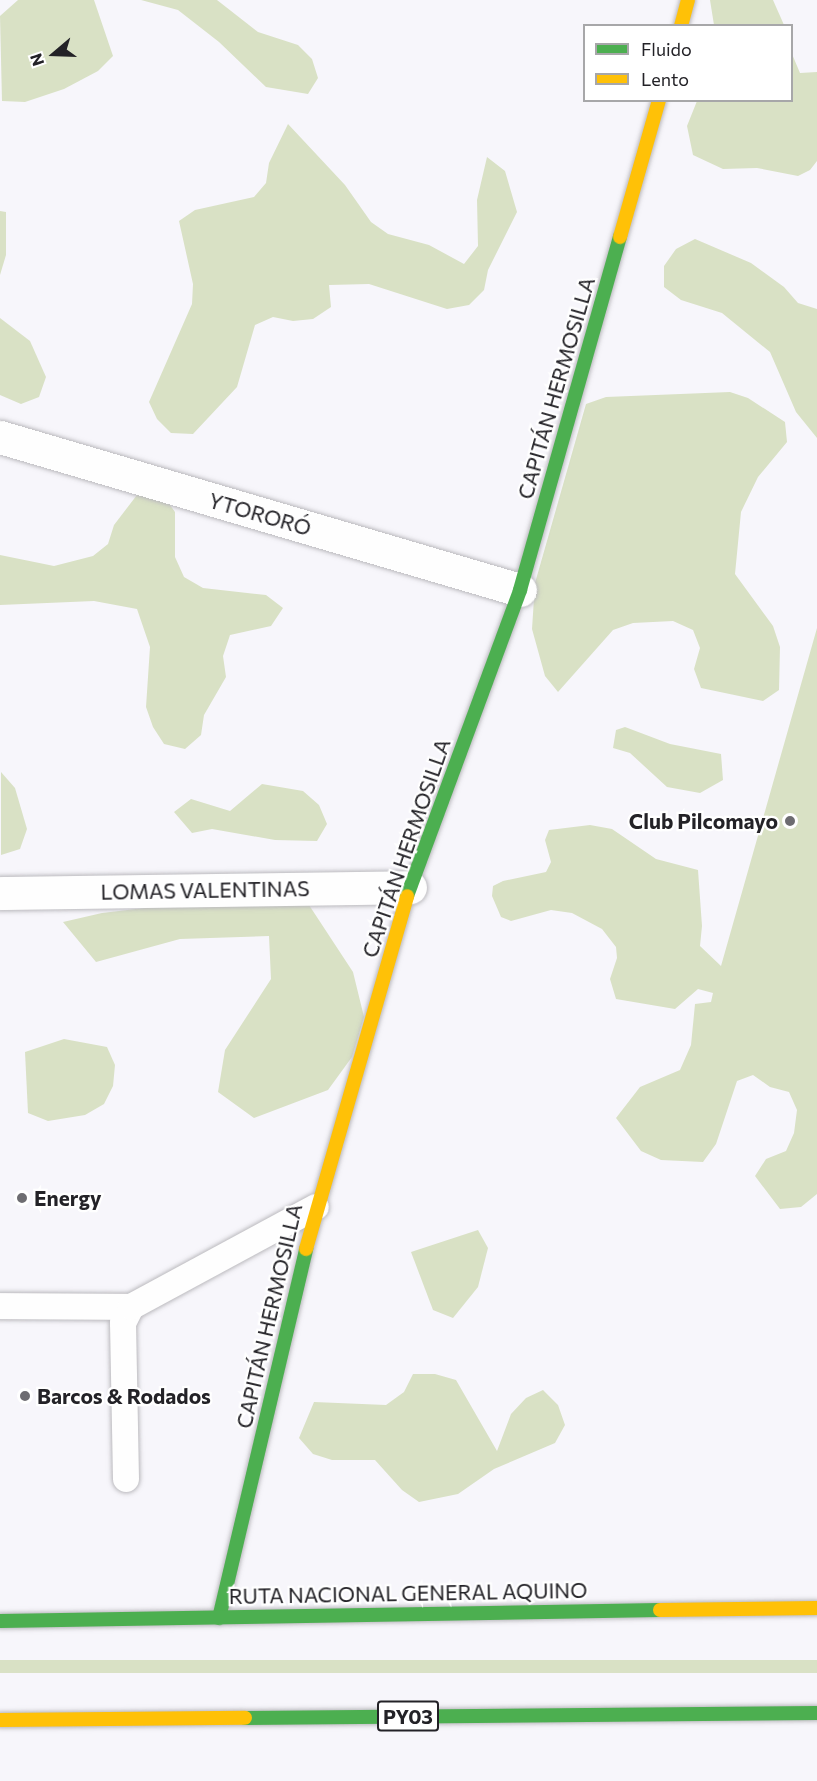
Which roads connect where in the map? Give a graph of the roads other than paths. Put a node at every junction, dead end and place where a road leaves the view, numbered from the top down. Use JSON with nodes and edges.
{"nodes":[{"id":1,"x":688,"y":0,"type":"edge"},
{"id":2,"x":682,"y":24,"type":"edge"},
{"id":3,"x":658,"y":102,"type":"edge"},
{"id":4,"x":0,"y":437,"type":"edge"},
{"id":5,"x":520,"y":590,"type":"junction"},
{"id":6,"x":410,"y":887,"type":"junction"},
{"id":7,"x":0,"y":893,"type":"edge"},
{"id":8,"x":316,"y":1206,"type":"junction"},
{"id":9,"x":0,"y":1306,"type":"edge"},
{"id":10,"x":131,"y":1307,"type":"junction"},
{"id":11,"x":126,"y":1479,"type":"dead end"},
{"id":12,"x":817,"y":1608,"type":"edge"},
{"id":13,"x":219,"y":1618,"type":"junction"},
{"id":14,"x":0,"y":1621,"type":"edge"},
{"id":15,"x":817,"y":1713,"type":"edge"},
{"id":16,"x":0,"y":1720,"type":"edge"}],
"edges":[{"from":1,"to":2,"type":"main road"},
{"from":3,"to":5,"type":"main road","name":"CAPITÁN HERMOSILLA"},
{"from":4,"to":5,"type":"street","name":"YTORORÓ"},
{"from":5,"to":6,"type":"main road","name":"CAPITÁN HERMOSILLA"},
{"from":6,"to":7,"type":"street","name":"LOMAS VALENTINAS"},
{"from":6,"to":8,"type":"main road","name":"CAPITÁN HERMOSILLA"},
{"from":8,"to":10,"type":"lane"},
{"from":8,"to":13,"type":"main road","name":"CAPITÁN HERMOSILLA"},
{"from":9,"to":10,"type":"lane"},
{"from":10,"to":11,"type":"lane"},
{"from":12,"to":13,"type":"main road","name":"RUTA NACIONAL GENERAL AQUINO"},
{"from":13,"to":14,"type":"main road","name":"RUTA NACIONAL GENERAL AQUINO"},
{"from":15,"to":16,"type":"main road","number":"PY03"}]}
